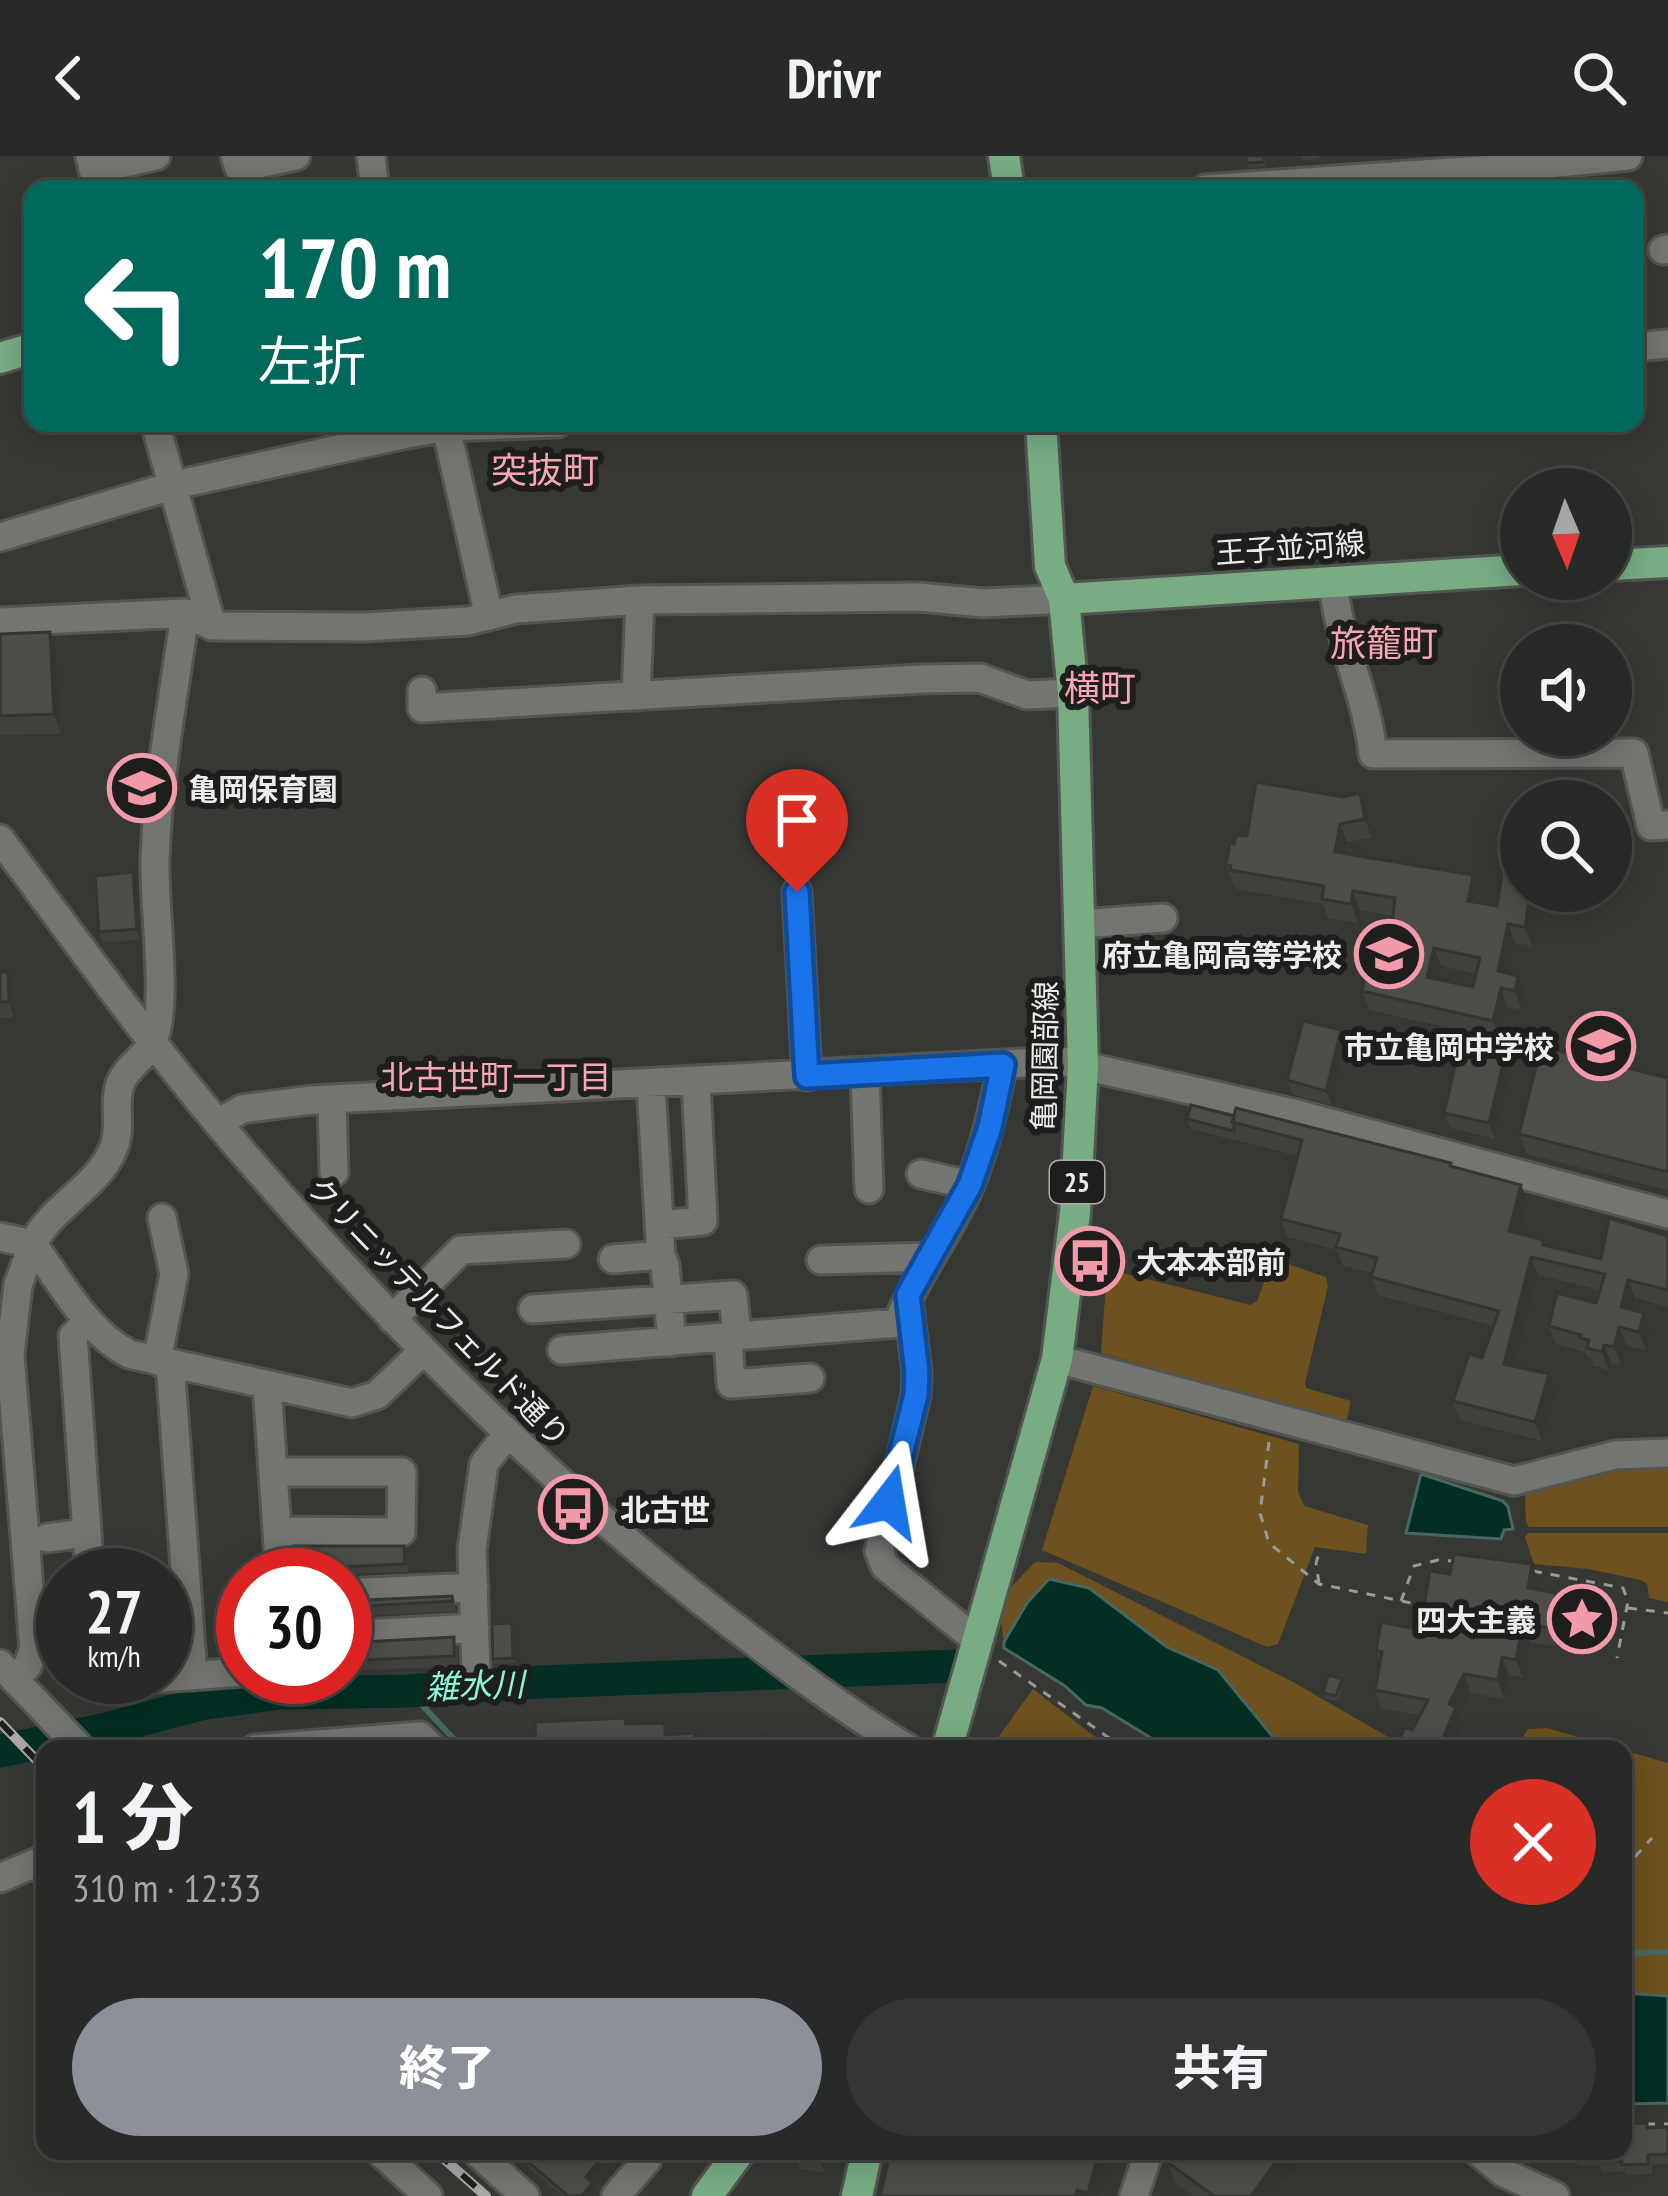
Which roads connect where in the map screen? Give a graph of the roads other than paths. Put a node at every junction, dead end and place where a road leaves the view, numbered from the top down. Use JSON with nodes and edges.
{"nodes":[{"id":1,"x":90,"y":156,"type":"edge"},
{"id":2,"x":156,"y":156,"type":"edge"},
{"id":3,"x":235,"y":156,"type":"edge"},
{"id":4,"x":296,"y":156,"type":"edge"},
{"id":5,"x":1628,"y":156,"type":"edge"},
{"id":6,"x":1320,"y":180,"type":"edge"},
{"id":7,"x":158,"y":432,"type":"edge"},
{"id":8,"x":414,"y":432,"type":"edge"},
{"id":9,"x":448,"y":432,"type":"edge"},
{"id":10,"x":1042,"y":432,"type":"edge"},
{"id":11,"x":175,"y":485,"type":"junction"},
{"id":12,"x":0,"y":537,"type":"edge"},
{"id":13,"x":1668,"y":562,"type":"edge"},
{"id":14,"x":1632,"y":564,"type":"edge"},
{"id":15,"x":1500,"y":570,"type":"edge"},
{"id":16,"x":1333,"y":580,"type":"junction"},
{"id":17,"x":1064,"y":599,"type":"junction"},
{"id":18,"x":640,"y":600,"type":"junction"},
{"id":19,"x":185,"y":613,"type":"junction"},
{"id":20,"x":489,"y":616,"type":"junction"},
{"id":21,"x":0,"y":622,"type":"edge"},
{"id":22,"x":212,"y":626,"type":"junction"},
{"id":23,"x":422,"y":691,"type":"dead end"},
{"id":24,"x":1073,"y":693,"type":"junction"},
{"id":25,"x":635,"y":696,"type":"junction"},
{"id":26,"x":1668,"y":825,"type":"edge"},
{"id":27,"x":0,"y":839,"type":"edge"},
{"id":28,"x":797,"y":892,"type":"dead end"},
{"id":29,"x":1163,"y":917,"type":"dead end"},
{"id":30,"x":1082,"y":924,"type":"junction"},
{"id":31,"x":153,"y":1042,"type":"junction"},
{"id":32,"x":1003,"y":1065,"type":"junction"},
{"id":33,"x":1083,"y":1066,"type":"junction"},
{"id":34,"x":865,"y":1072,"type":"junction"},
{"id":35,"x":807,"y":1076,"type":"junction"},
{"id":36,"x":697,"y":1082,"type":"junction"},
{"id":37,"x":651,"y":1085,"type":"junction"},
{"id":38,"x":332,"y":1099,"type":"junction"},
{"id":39,"x":218,"y":1123,"type":"junction"},
{"id":40,"x":334,"y":1172,"type":"dead end"},
{"id":41,"x":921,"y":1174,"type":"dead end"},
{"id":42,"x":970,"y":1185,"type":"junction"},
{"id":43,"x":869,"y":1190,"type":"dead end"},
{"id":44,"x":1668,"y":1214,"type":"edge"},
{"id":45,"x":162,"y":1218,"type":"dead end"},
{"id":46,"x":659,"y":1225,"type":"junction"},
{"id":47,"x":0,"y":1237,"type":"edge"},
{"id":48,"x":33,"y":1244,"type":"junction"},
{"id":49,"x":566,"y":1244,"type":"dead end"},
{"id":50,"x":661,"y":1255,"type":"junction"},
{"id":51,"x":931,"y":1257,"type":"junction"},
{"id":52,"x":613,"y":1258,"type":"dead end"},
{"id":53,"x":821,"y":1260,"type":"dead end"},
{"id":54,"x":908,"y":1295,"type":"junction"},
{"id":55,"x":668,"y":1300,"type":"junction"},
{"id":56,"x":533,"y":1309,"type":"dead end"},
{"id":57,"x":392,"y":1318,"type":"junction"},
{"id":58,"x":88,"y":1320,"type":"junction"},
{"id":59,"x":732,"y":1336,"type":"junction"},
{"id":60,"x":672,"y":1342,"type":"junction"},
{"id":61,"x":562,"y":1350,"type":"dead end"},
{"id":62,"x":423,"y":1351,"type":"junction"},
{"id":63,"x":1057,"y":1359,"type":"junction"},
{"id":64,"x":164,"y":1362,"type":"junction"},
{"id":65,"x":810,"y":1378,"type":"dead end"},
{"id":66,"x":267,"y":1385,"type":"junction"},
{"id":67,"x":508,"y":1433,"type":"junction"},
{"id":68,"x":1668,"y":1454,"type":"edge"},
{"id":69,"x":273,"y":1472,"type":"junction"},
{"id":70,"x":277,"y":1532,"type":"junction"},
{"id":71,"x":86,"y":1534,"type":"junction"},
{"id":72,"x":23,"y":1537,"type":"edge"},
{"id":73,"x":87,"y":1548,"type":"edge"},
{"id":74,"x":278,"y":1548,"type":"edge"},
{"id":75,"x":473,"y":1587,"type":"junction"},
{"id":76,"x":372,"y":1592,"type":"edge"},
{"id":77,"x":475,"y":1628,"type":"junction"},
{"id":78,"x":372,"y":1634,"type":"edge"},
{"id":79,"x":974,"y":1645,"type":"junction"},
{"id":80,"x":476,"y":1671,"type":"dead end"},
{"id":81,"x":7,"y":1672,"type":"edge"},
{"id":82,"x":216,"y":1674,"type":"edge"},
{"id":83,"x":194,"y":1676,"type":"joint"},
{"id":84,"x":73,"y":1740,"type":"edge"},
{"id":85,"x":384,"y":1740,"type":"edge"},
{"id":86,"x":424,"y":1740,"type":"edge"},
{"id":87,"x":894,"y":1740,"type":"edge"},
{"id":88,"x":948,"y":1740,"type":"edge"},
{"id":89,"x":36,"y":1863,"type":"edge"},
{"id":90,"x":0,"y":1878,"type":"edge"},
{"id":91,"x":389,"y":2160,"type":"edge"},
{"id":92,"x":647,"y":2160,"type":"edge"},
{"id":93,"x":733,"y":2160,"type":"edge"},
{"id":94,"x":865,"y":2160,"type":"edge"},
{"id":95,"x":1146,"y":2160,"type":"edge"},
{"id":96,"x":1486,"y":2160,"type":"edge"},
{"id":97,"x":507,"y":2161,"type":"edge"},
{"id":98,"x":1512,"y":2187,"type":"edge"},
{"id":99,"x":711,"y":2191,"type":"edge"},
{"id":100,"x":428,"y":2196,"type":"edge"},
{"id":101,"x":525,"y":2196,"type":"edge"},
{"id":102,"x":616,"y":2196,"type":"edge"},
{"id":103,"x":857,"y":2196,"type":"edge"},
{"id":104,"x":1134,"y":2196,"type":"edge"},
{"id":105,"x":1555,"y":2196,"type":"edge"}],
"edges":[{"from":1,"to":2,"type":"street"},
{"from":3,"to":4,"type":"street"},
{"from":5,"to":6,"type":"street"},
{"from":7,"to":11,"type":"street"},
{"from":8,"to":11,"type":"street"},
{"from":9,"to":20,"type":"street"},
{"from":10,"to":17,"type":"main road","name":"亀岡園部線","number":"25"},
{"from":11,"to":12,"type":"street"},
{"from":11,"to":22,"type":"street"},
{"from":13,"to":14,"type":"main road"},
{"from":15,"to":16,"type":"main road","name":"王子並河線"},
{"from":16,"to":17,"type":"main road","name":"王子並河線"},
{"from":16,"to":26,"type":"street"},
{"from":17,"to":18,"type":"street"},
{"from":17,"to":24,"type":"main road","name":"亀岡園部線","number":"25"},
{"from":18,"to":20,"type":"street"},
{"from":18,"to":25,"type":"street"},
{"from":19,"to":21,"type":"street"},
{"from":19,"to":22,"type":"street"},
{"from":19,"to":31,"type":"street"},
{"from":20,"to":22,"type":"street"},
{"from":23,"to":25,"type":"street"},
{"from":24,"to":25,"type":"street"},
{"from":24,"to":30,"type":"main road","name":"亀岡園部線","number":"25"},
{"from":27,"to":31,"type":"street","name":"クリニッテルフェルド通り"},
{"from":28,"to":35,"type":"street"},
{"from":29,"to":30,"type":"street"},
{"from":30,"to":33,"type":"main road","name":"亀岡園部線","number":"25"},
{"from":31,"to":39,"type":"street","name":"クリニッテルフェルド通り"},
{"from":31,"to":48,"type":"street"},
{"from":32,"to":33,"type":"street"},
{"from":32,"to":34,"type":"street"},
{"from":32,"to":42,"type":"street"},
{"from":33,"to":44,"type":"street"},
{"from":33,"to":63,"type":"main road","name":"亀岡園部線","number":"25"},
{"from":34,"to":35,"type":"street"},
{"from":34,"to":43,"type":"street"},
{"from":35,"to":36,"type":"street"},
{"from":36,"to":37,"type":"street"},
{"from":36,"to":46,"type":"street"},
{"from":37,"to":38,"type":"street"},
{"from":37,"to":46,"type":"street"},
{"from":38,"to":39,"type":"street"},
{"from":38,"to":40,"type":"street"},
{"from":39,"to":57,"type":"street","name":"クリニッテルフェルド通り"},
{"from":41,"to":42,"type":"street"},
{"from":42,"to":51,"type":"street"},
{"from":45,"to":64,"type":"street"},
{"from":46,"to":50,"type":"street"},
{"from":47,"to":48,"type":"street"},
{"from":48,"to":58,"type":"street"},
{"from":48,"to":72,"type":"street"},
{"from":49,"to":57,"type":"street"},
{"from":50,"to":52,"type":"street"},
{"from":50,"to":55,"type":"street"},
{"from":51,"to":53,"type":"street"},
{"from":51,"to":54,"type":"street"},
{"from":54,"to":59,"type":"street"},
{"from":54,"to":79,"type":"street"},
{"from":55,"to":56,"type":"street"},
{"from":55,"to":59,"type":"street"},
{"from":55,"to":60,"type":"street"},
{"from":57,"to":62,"type":"street","name":"クリニッテルフェルド通り"},
{"from":58,"to":64,"type":"street"},
{"from":58,"to":71,"type":"street"},
{"from":59,"to":60,"type":"street"},
{"from":59,"to":65,"type":"street"},
{"from":60,"to":61,"type":"street"},
{"from":62,"to":66,"type":"street"},
{"from":62,"to":67,"type":"street","name":"クリニッテルフェルド通り"},
{"from":63,"to":68,"type":"street"},
{"from":63,"to":79,"type":"main road","name":"亀岡園部線","number":"25"},
{"from":64,"to":66,"type":"street"},
{"from":64,"to":83,"type":"street"},
{"from":66,"to":69,"type":"street"},
{"from":67,"to":75,"type":"street"},
{"from":67,"to":87,"type":"street","name":"クリニッテルフェルド通り"},
{"from":69,"to":70,"type":"street"},
{"from":69,"to":70,"type":"street"},
{"from":70,"to":74,"type":"street"},
{"from":71,"to":72,"type":"street"},
{"from":71,"to":73,"type":"street"},
{"from":72,"to":81,"type":"street"},
{"from":75,"to":76,"type":"street"},
{"from":75,"to":77,"type":"street"},
{"from":77,"to":78,"type":"street"},
{"from":77,"to":80,"type":"street"},
{"from":79,"to":88,"type":"main road","name":"亀岡園部線","number":"25"},
{"from":81,"to":84,"type":"street"},
{"from":82,"to":83,"type":"street"},
{"from":85,"to":86,"type":"street"},
{"from":89,"to":90,"type":"street"},
{"from":91,"to":100,"type":"street"},
{"from":92,"to":102,"type":"street"},
{"from":93,"to":99,"type":"main road"},
{"from":94,"to":103,"type":"main road"},
{"from":95,"to":104,"type":"street"},
{"from":96,"to":98,"type":"street"},
{"from":97,"to":101,"type":"street"},
{"from":98,"to":105,"type":"street"}]}
